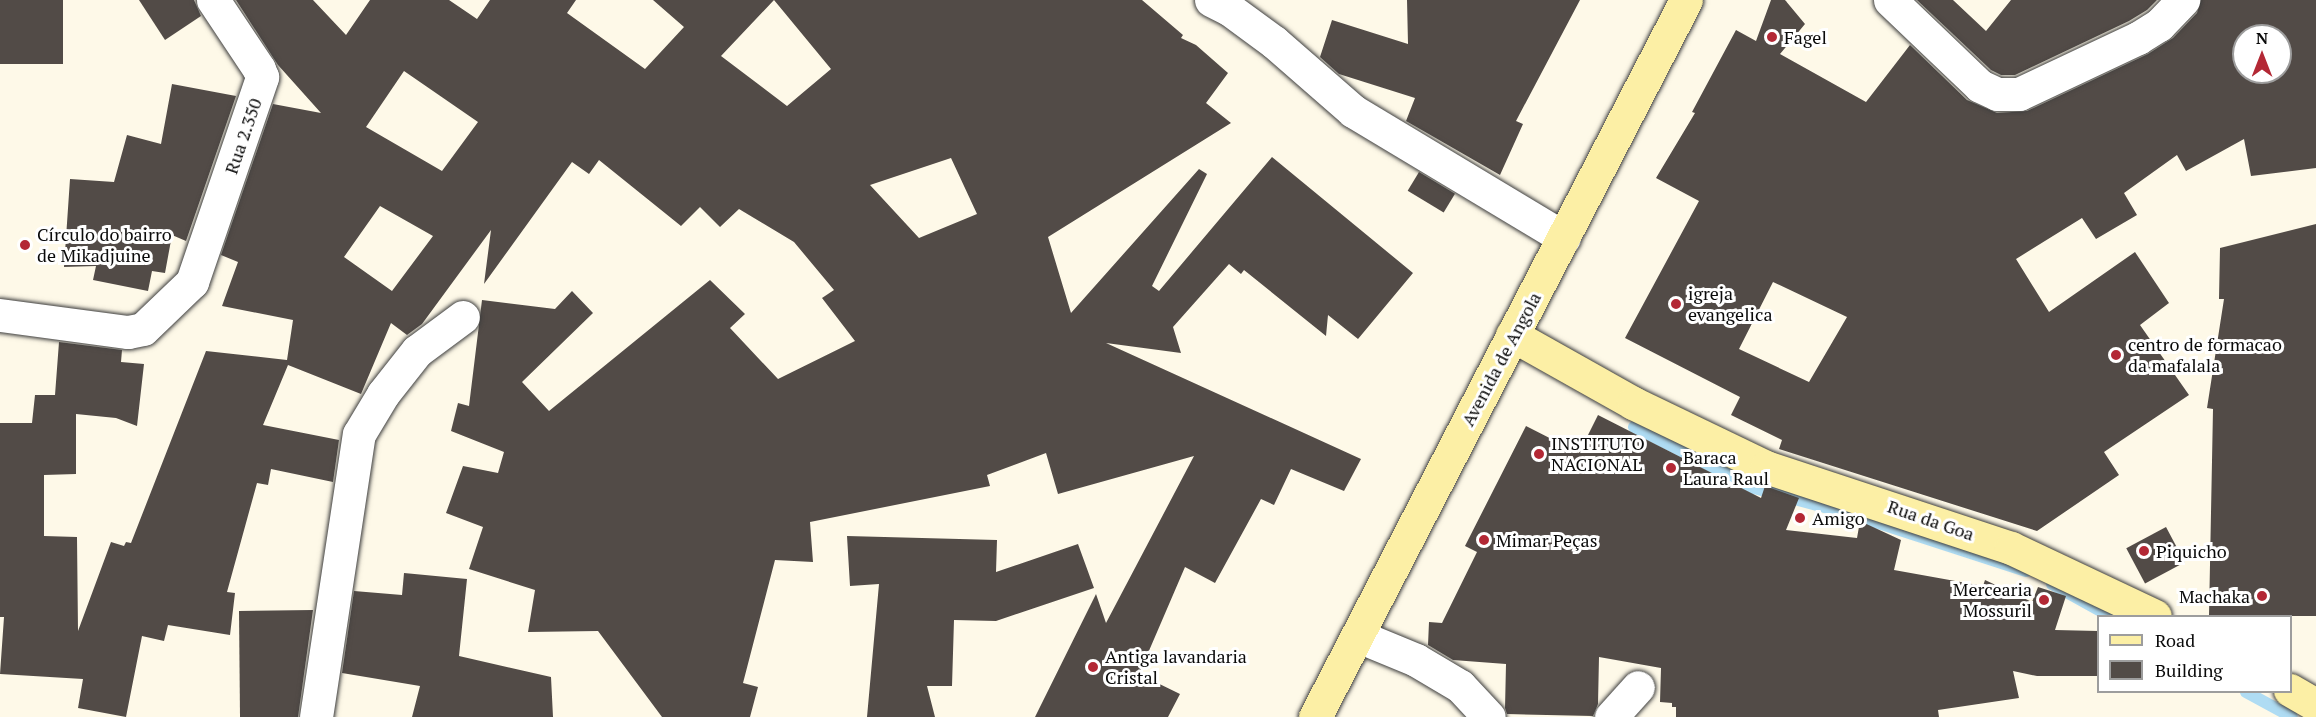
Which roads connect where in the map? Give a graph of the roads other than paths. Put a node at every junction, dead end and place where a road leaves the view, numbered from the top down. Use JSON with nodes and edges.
{"nodes":[{"id":1,"x":213,"y":0,"type":"edge"},
{"id":2,"x":1211,"y":0,"type":"edge"},
{"id":3,"x":1686,"y":0,"type":"edge"},
{"id":4,"x":1890,"y":0,"type":"edge"},
{"id":5,"x":2183,"y":0,"type":"edge"},
{"id":6,"x":1564,"y":238,"type":"junction"},
{"id":7,"x":0,"y":315,"type":"edge"},
{"id":8,"x":463,"y":316,"type":"dead end"},
{"id":9,"x":1512,"y":335,"type":"junction"},
{"id":10,"x":2153,"y":615,"type":"edge"},
{"id":11,"x":1359,"y":636,"type":"junction"},
{"id":12,"x":1638,"y":687,"type":"dead end"},
{"id":13,"x":2292,"y":691,"type":"edge"},
{"id":14,"x":2316,"y":705,"type":"edge"},
{"id":15,"x":316,"y":717,"type":"edge"},
{"id":16,"x":1315,"y":717,"type":"edge"},
{"id":17,"x":1489,"y":717,"type":"edge"},
{"id":18,"x":1611,"y":717,"type":"edge"}],
"edges":[{"from":1,"to":7,"type":"street","name":"Rua 2.350"},
{"from":2,"to":6,"type":"street"},
{"from":3,"to":6,"type":"main road","name":"Avenida de Angola"},
{"from":4,"to":5,"type":"street"},
{"from":6,"to":9,"type":"main road","name":"Avenida de Angola"},
{"from":8,"to":15,"type":"street"},
{"from":9,"to":10,"type":"main road","name":"Rua da Goa"},
{"from":9,"to":11,"type":"main road","name":"Avenida de Angola"},
{"from":11,"to":16,"type":"main road","name":"Avenida de Angola"},
{"from":11,"to":17,"type":"street"},
{"from":12,"to":18,"type":"street"},
{"from":13,"to":14,"type":"main road"}]}
